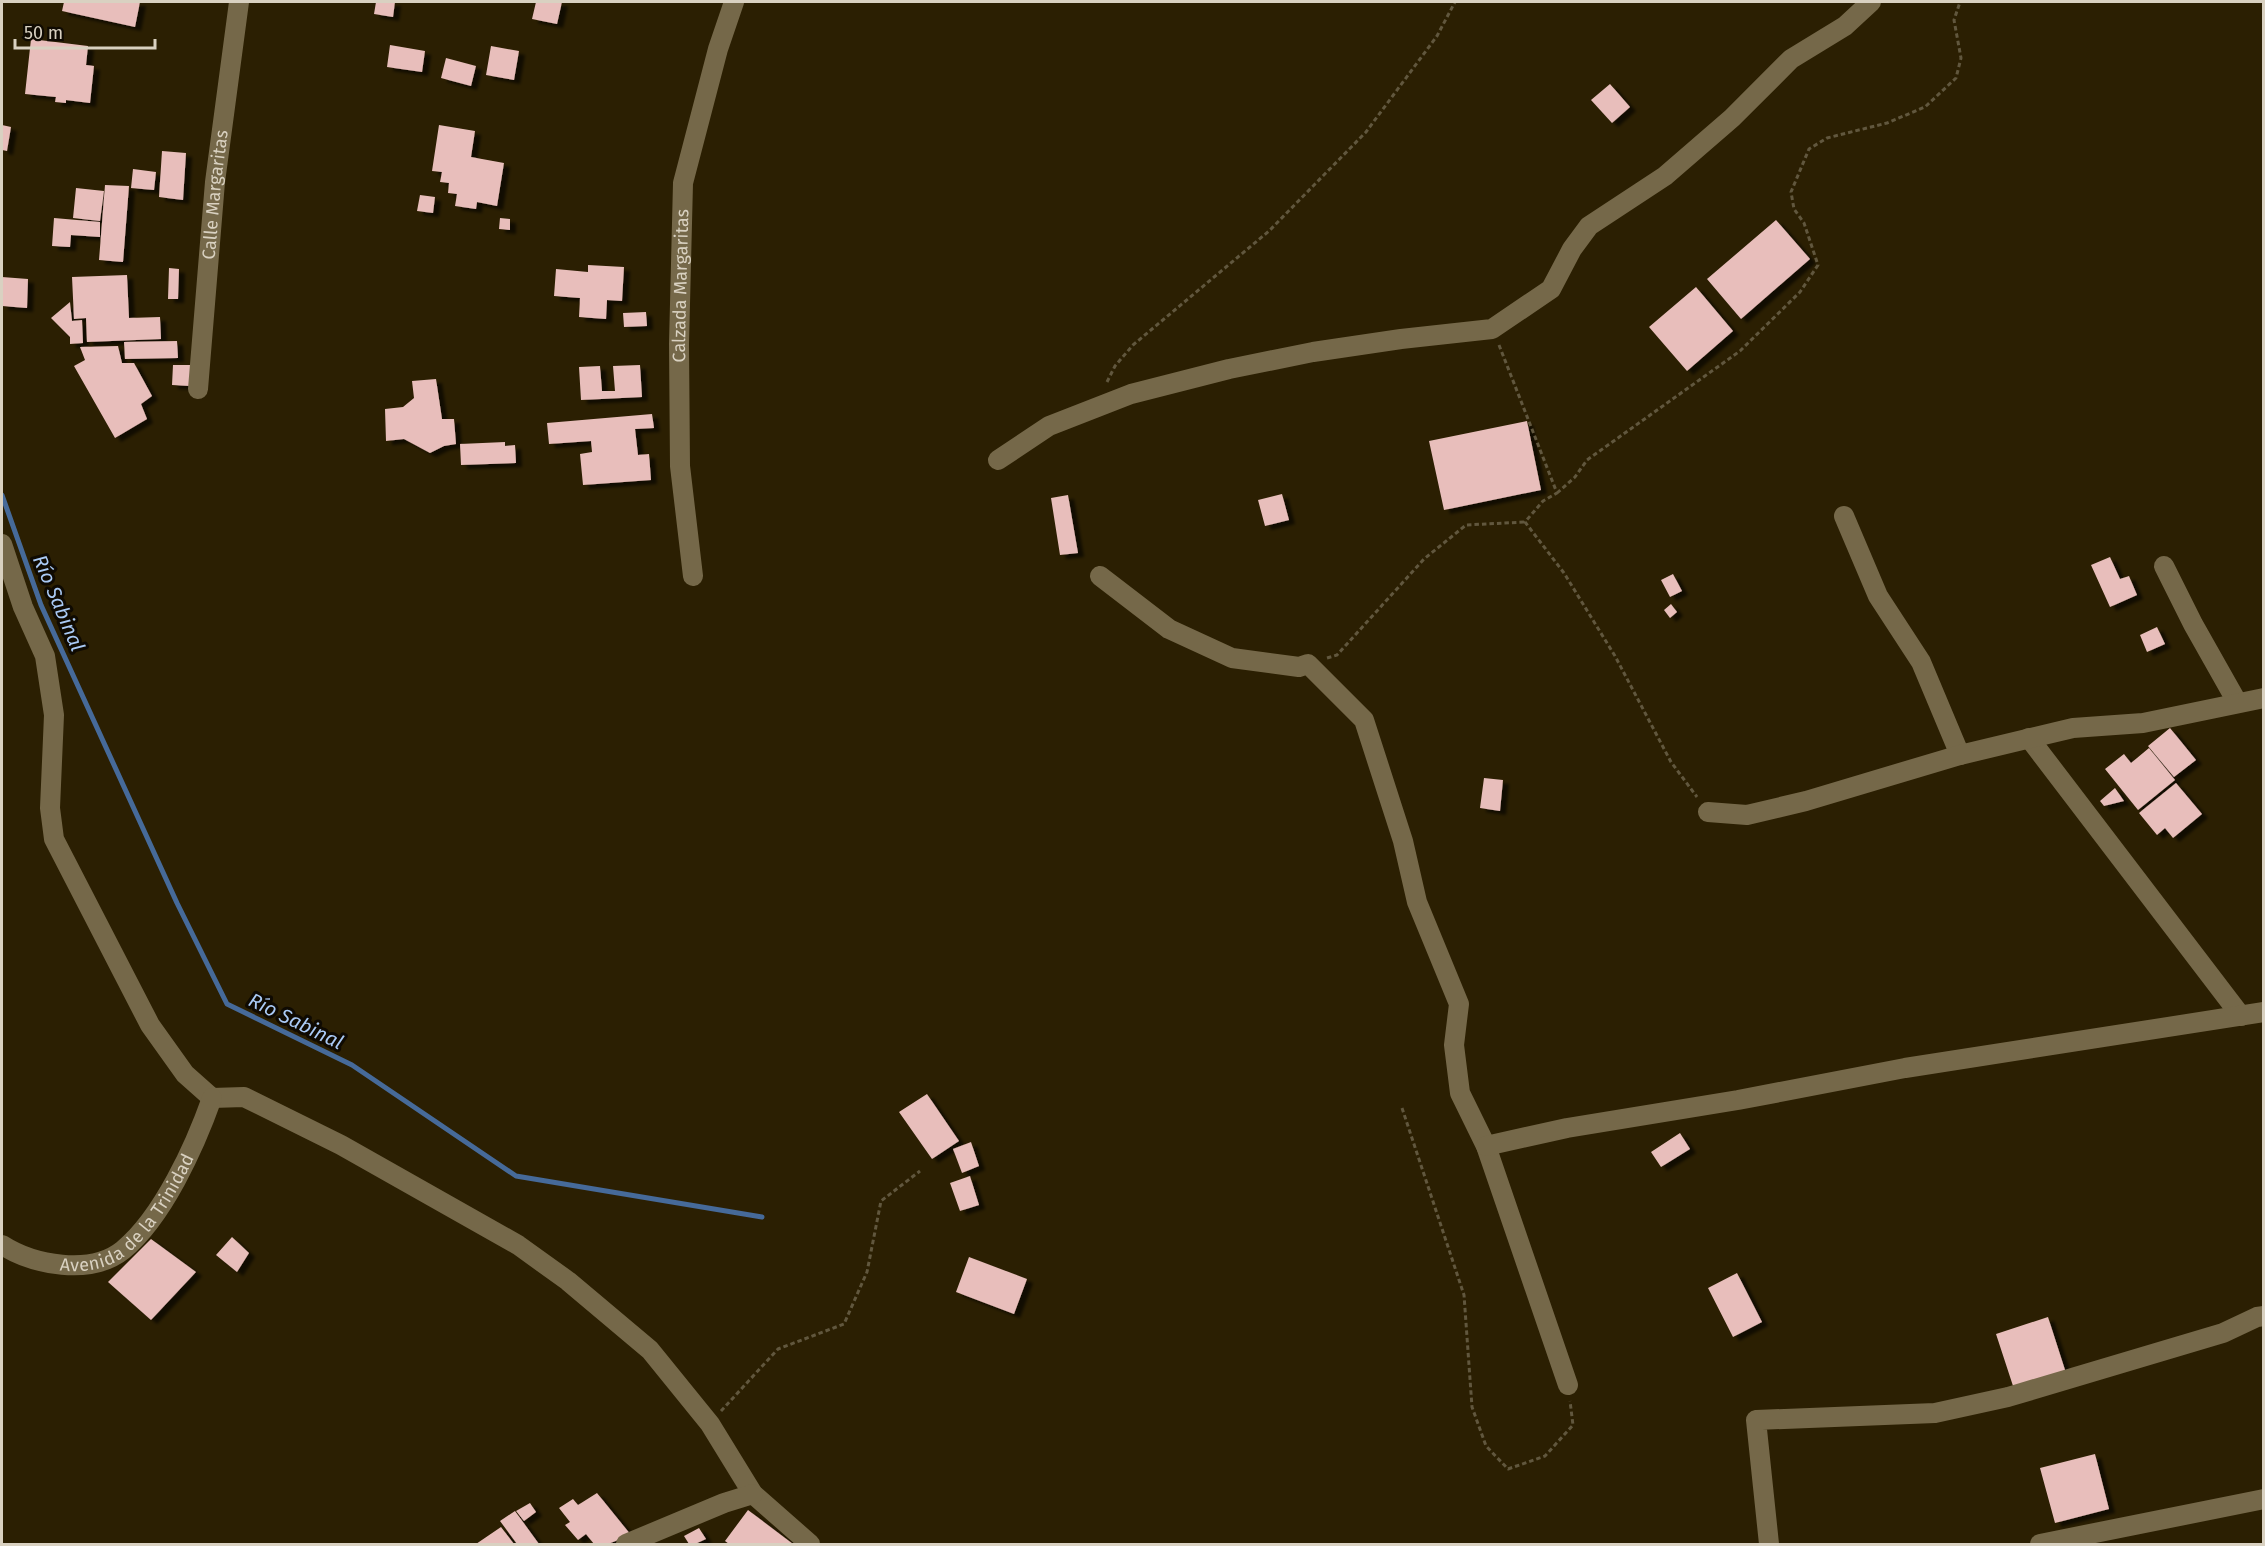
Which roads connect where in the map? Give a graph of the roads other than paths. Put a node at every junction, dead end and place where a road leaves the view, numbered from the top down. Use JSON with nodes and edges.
{"nodes":[{"id":1,"x":239,"y":2,"type":"edge"},
{"id":2,"x":734,"y":2,"type":"edge"},
{"id":3,"x":1871,"y":2,"type":"edge"},
{"id":4,"x":198,"y":389,"type":"dead end"},
{"id":5,"x":998,"y":460,"type":"dead end"},
{"id":6,"x":1844,"y":516,"type":"dead end"},
{"id":7,"x":2,"y":543,"type":"edge"},
{"id":8,"x":2164,"y":566,"type":"dead end"},
{"id":9,"x":693,"y":576,"type":"dead end"},
{"id":10,"x":1100,"y":576,"type":"dead end"},
{"id":11,"x":2264,"y":698,"type":"edge"},
{"id":12,"x":2237,"y":702,"type":"junction"},
{"id":13,"x":2029,"y":738,"type":"junction"},
{"id":14,"x":1960,"y":755,"type":"junction"},
{"id":15,"x":1708,"y":812,"type":"road end"},
{"id":16,"x":2264,"y":1012,"type":"edge"},
{"id":17,"x":2241,"y":1016,"type":"junction"},
{"id":18,"x":212,"y":1098,"type":"junction"},
{"id":19,"x":1486,"y":1146,"type":"junction"},
{"id":20,"x":2,"y":1245,"type":"edge"},
{"id":21,"x":2264,"y":1316,"type":"edge"},
{"id":22,"x":1568,"y":1385,"type":"road end"},
{"id":23,"x":753,"y":1494,"type":"junction"},
{"id":24,"x":2264,"y":1499,"type":"edge"},
{"id":25,"x":626,"y":1545,"type":"edge"},
{"id":26,"x":810,"y":1545,"type":"edge"},
{"id":27,"x":1769,"y":1545,"type":"edge"},
{"id":28,"x":2040,"y":1545,"type":"edge"}],
"edges":[{"from":1,"to":4,"type":"street","name":"Calle Margaritas"},
{"from":2,"to":9,"type":"street","name":"Calzada Margaritas"},
{"from":3,"to":5,"type":"street"},
{"from":6,"to":14,"type":"street"},
{"from":7,"to":18,"type":"street"},
{"from":8,"to":12,"type":"street"},
{"from":10,"to":19,"type":"street"},
{"from":11,"to":12,"type":"street"},
{"from":12,"to":13,"type":"street"},
{"from":13,"to":14,"type":"street"},
{"from":13,"to":17,"type":"street"},
{"from":14,"to":15,"type":"street"},
{"from":16,"to":17,"type":"street"},
{"from":17,"to":19,"type":"street"},
{"from":18,"to":20,"type":"street","name":"Avenida de la Trinidad"},
{"from":18,"to":23,"type":"street"},
{"from":19,"to":22,"type":"street"},
{"from":21,"to":27,"type":"street"},
{"from":23,"to":25,"type":"street"},
{"from":23,"to":26,"type":"street"},
{"from":24,"to":28,"type":"street"}]}
